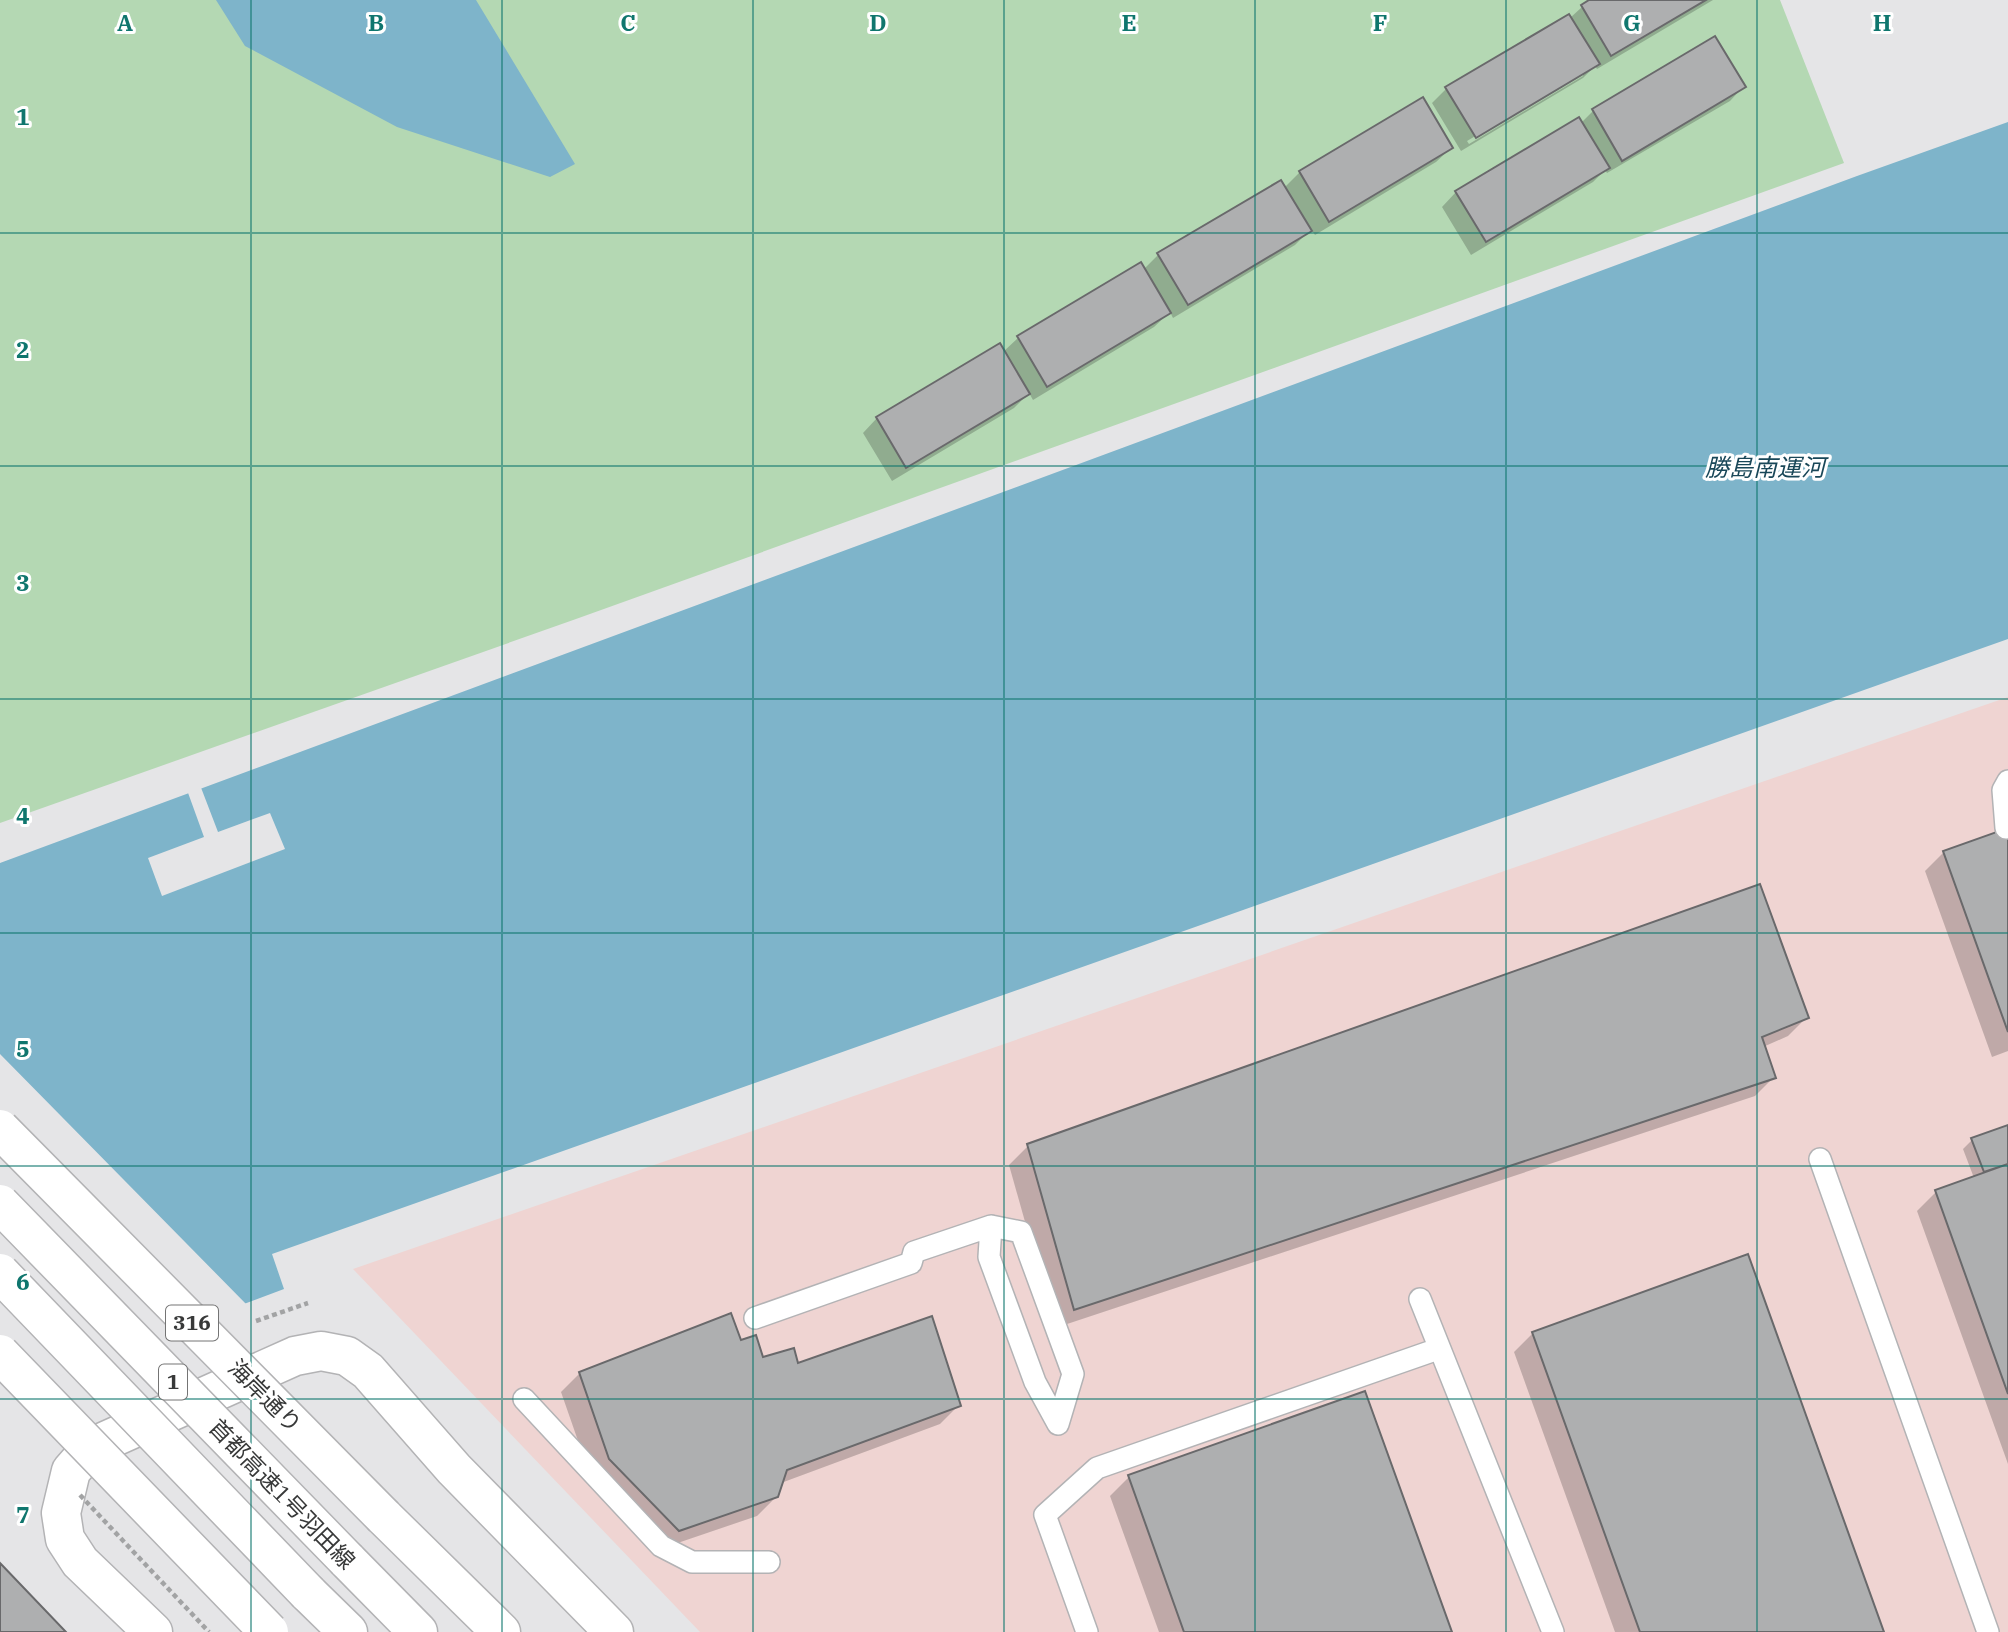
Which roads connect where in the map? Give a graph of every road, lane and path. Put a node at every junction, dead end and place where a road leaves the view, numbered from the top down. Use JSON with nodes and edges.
{"nodes":[{"id":1,"x":2008,"y":781,"type":"edge"},
{"id":2,"x":2006,"y":828,"type":"dead end"},
{"id":3,"x":0,"y":1129,"type":"edge"},
{"id":4,"x":1820,"y":1159,"type":"dead end"},
{"id":5,"x":0,"y":1204,"type":"edge"},
{"id":6,"x":992,"y":1226,"type":"junction"},
{"id":7,"x":0,"y":1273,"type":"edge"},
{"id":8,"x":1420,"y":1299,"type":"dead end"},
{"id":9,"x":308,"y":1303,"type":"dead end"},
{"id":10,"x":755,"y":1318,"type":"dead end"},
{"id":11,"x":256,"y":1321,"type":"dead end"},
{"id":12,"x":1438,"y":1349,"type":"junction"},
{"id":13,"x":0,"y":1354,"type":"edge"},
{"id":14,"x":524,"y":1398,"type":"dead end"},
{"id":15,"x":76,"y":1491,"type":"dead end"},
{"id":16,"x":769,"y":1562,"type":"dead end"},
{"id":17,"x":153,"y":1632,"type":"edge"},
{"id":18,"x":209,"y":1632,"type":"edge"},
{"id":19,"x":269,"y":1632,"type":"edge"},
{"id":20,"x":348,"y":1632,"type":"edge"},
{"id":21,"x":418,"y":1632,"type":"edge"},
{"id":22,"x":501,"y":1632,"type":"edge"},
{"id":23,"x":614,"y":1632,"type":"edge"},
{"id":24,"x":1087,"y":1632,"type":"edge"},
{"id":25,"x":1553,"y":1632,"type":"edge"},
{"id":26,"x":1988,"y":1632,"type":"edge"}],
"edges":[{"from":1,"to":2,"type":"lane"},
{"from":3,"to":22,"type":"main road","name":"海岸通り","number":"316","bridge":true},
{"from":4,"to":26,"type":"lane"},
{"from":5,"to":21,"type":"main road","name":"首都高速1号羽田線","number":"1","bridge":true},
{"from":6,"to":6,"type":"lane"},
{"from":6,"to":10,"type":"lane"},
{"from":7,"to":20,"type":"main road","number":"1","bridge":true},
{"from":8,"to":12,"type":"lane"},
{"from":9,"to":11,"type":"path"},
{"from":12,"to":24,"type":"lane"},
{"from":12,"to":25,"type":"lane"},
{"from":13,"to":19,"type":"main road","bridge":true},
{"from":14,"to":16,"type":"lane"},
{"from":15,"to":18,"type":"path","bridge":true},
{"from":17,"to":23,"type":"main road"}]}
